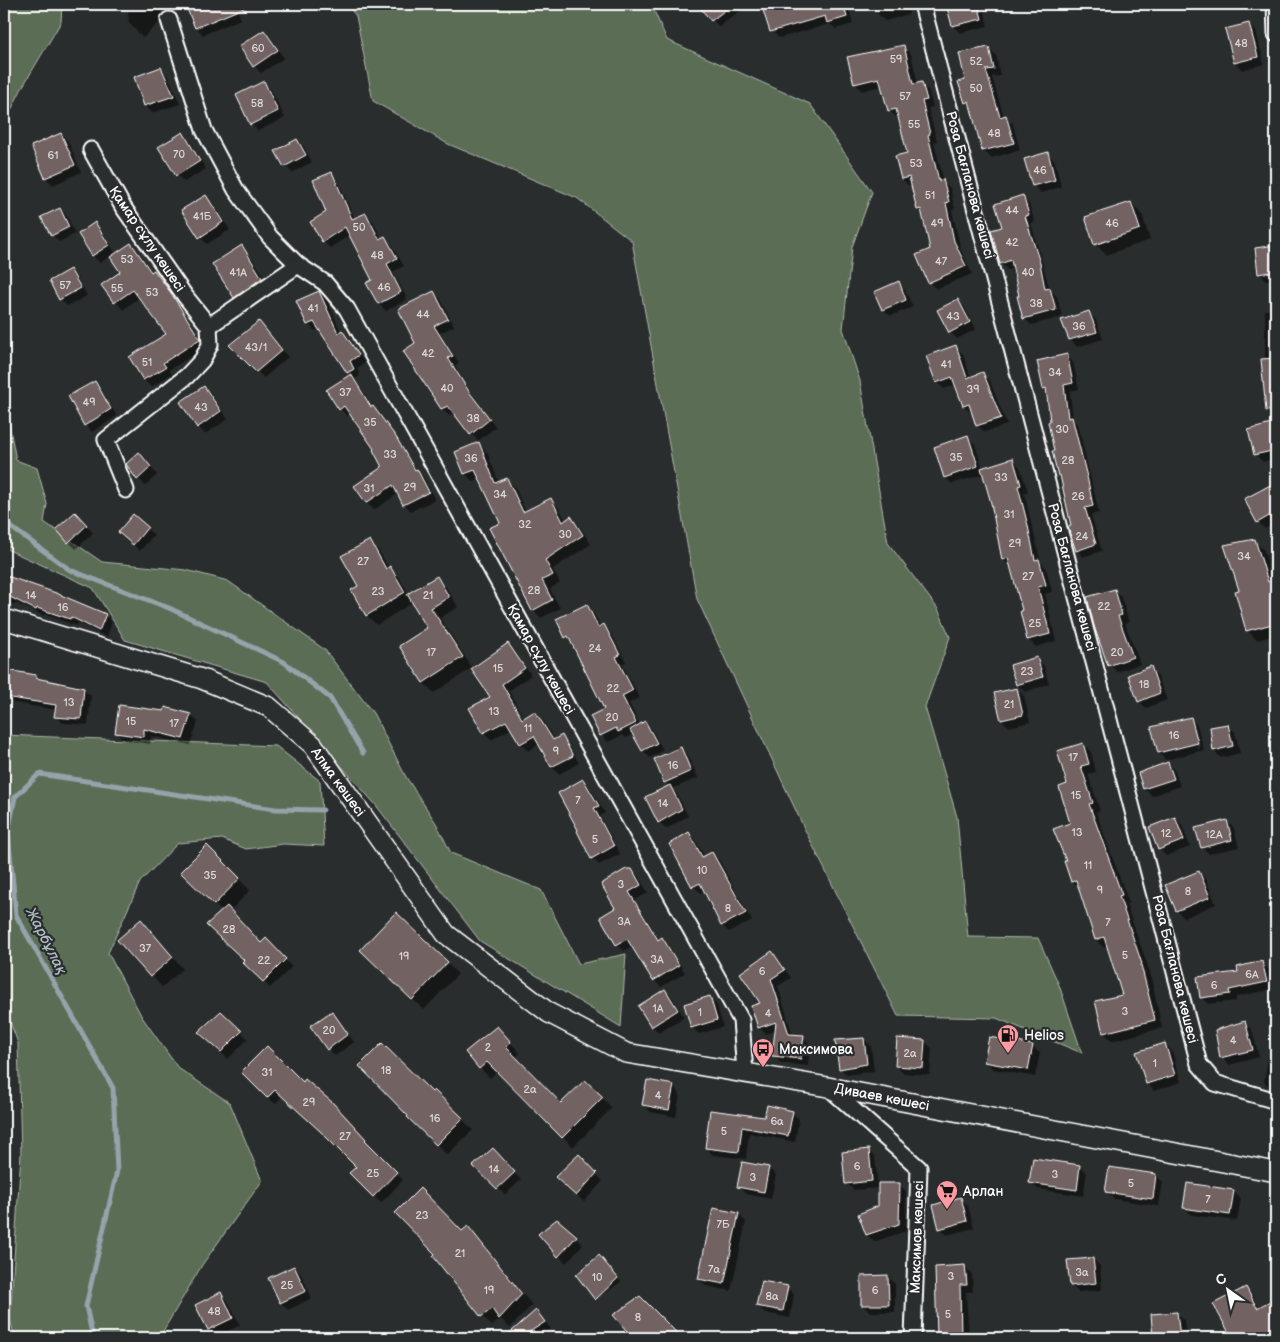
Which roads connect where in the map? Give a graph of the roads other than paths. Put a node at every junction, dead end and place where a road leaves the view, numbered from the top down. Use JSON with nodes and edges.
{"nodes":[{"id":1,"x":922,"y":4,"type":"edge"},
{"id":2,"x":1274,"y":4,"type":"edge"},
{"id":3,"x":168,"y":20,"type":"dead end"},
{"id":4,"x":1276,"y":34,"type":"edge"},
{"id":5,"x":91,"y":150,"type":"dead end"},
{"id":6,"x":298,"y":265,"type":"junction"},
{"id":7,"x":209,"y":326,"type":"junction"},
{"id":8,"x":126,"y":490,"type":"dead end"},
{"id":9,"x":4,"y":619,"type":"edge"},
{"id":10,"x":506,"y":980,"type":"joint"},
{"id":11,"x":745,"y":1074,"type":"junction"},
{"id":12,"x":828,"y":1087,"type":"junction"},
{"id":13,"x":1276,"y":1101,"type":"edge"},
{"id":14,"x":1276,"y":1172,"type":"edge"},
{"id":15,"x":913,"y":1338,"type":"edge"}],
"edges":[{"from":1,"to":13,"type":"street","name":"Роза Бағланова көшесі"},
{"from":2,"to":4,"type":"street"},
{"from":3,"to":6,"type":"street","name":"Қамар сұлу көшесі"},
{"from":5,"to":7,"type":"street","name":"Қамар сұлу көшесі"},
{"from":6,"to":7,"type":"street"},
{"from":6,"to":11,"type":"street","name":"Қамар сұлу көшесі"},
{"from":7,"to":8,"type":"street"},
{"from":9,"to":10,"type":"street","name":"Алма көшесі"},
{"from":10,"to":11,"type":"street","name":"Диваев көшесі"},
{"from":11,"to":12,"type":"street","name":"Диваев көшесі"},
{"from":12,"to":14,"type":"street","name":"Диваев көшесі"},
{"from":12,"to":15,"type":"street","name":"Максимов көшесі"}]}
